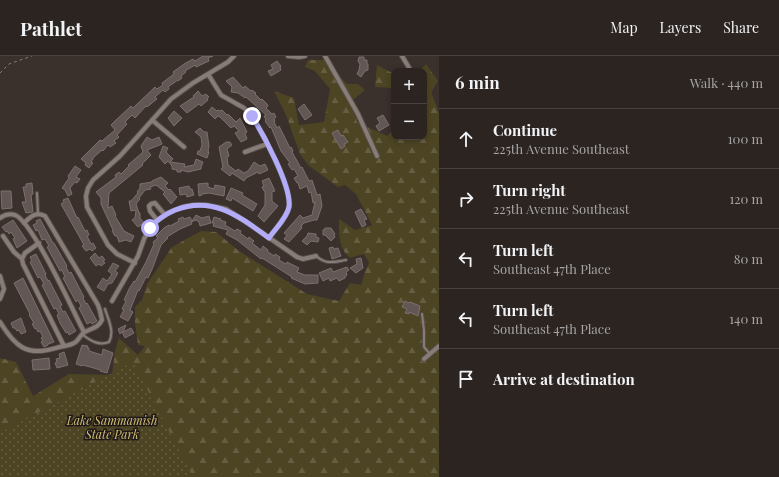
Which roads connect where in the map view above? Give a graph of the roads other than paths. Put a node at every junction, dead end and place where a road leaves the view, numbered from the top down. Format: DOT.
graph roads {
  1 [pos="234,56"];
  2 [pos="288,56"];
  3 [pos="305,56"];
  4 [pos="325,56"];
  5 [pos="402,56"];
  6 [pos="409,68"];
  7 [pos="208,74"];
  8 [pos="152,120"];
  9 [pos="267,144"];
  10 [pos="184,148"];
  11 [pos="244,152"];
  12 [pos="377,156"];
  13 [pos="37,193"];
  14 [pos="38,214"];
  15 [pos="165,215"];
  16 [pos="0,218"];
  17 [pos="157,220"];
  18 [pos="24,223"];
  19 [pos="3,236"];
  20 [pos="269,238"];
  21 [pos="38,243"];
  22 [pos="316,256"];
  23 [pos="22,259"];
  24 [pos="346,260"];
  25 [pos="135,263"];
  26 [pos="0,276"];
  27 [pos="0,299"];
  28 [pos="112,301"];
  29 [pos="105,309"];
  30 [pos="422,314"];
  31 [pos="0,322"];
  32 [pos="83,333"];
  33 [pos="64,346"];
  34 [pos="439,346"];
  35 [pos="430,354"];
  36 [pos="424,359"];
  1 -- 7 [label="street"];
  2 -- 3 [label="street"];
  4 -- 12 [label="street"];
  5 -- 6 [label="street"];
  7 -- 8 [label="street"];
  7 -- 9 [label="street"];
  8 -- 10 [label="street"];
  8 -- 25 [label="street"];
  9 -- 11 [label="street"];
  9 -- 20 [label="street"];
  13 -- 14 [label="lane"];
  14 -- 18 [label="street"];
  14 -- 32 [label="street"];
  15 -- 17 [label="street"];
  15 -- 17 [label="street"];
  15 -- 20 [label="street"];
  16 -- 18 [label="street"];
  17 -- 25 [label="street"];
  18 -- 21 [label="street"];
  19 -- 23 [label="street"];
  20 -- 22 [label="street"];
  21 -- 23 [label="street"];
  21 -- 32 [label="street"];
  22 -- 24 [label="lane"];
  23 -- 33 [label="street"];
  25 -- 28 [label="street"];
  26 -- 27 [label="street"];
  29 -- 32 [label="lane"];
  30 -- 35 [label="lane"];
  31 -- 33 [label="street"];
  32 -- 33 [label="street"];
  34 -- 35 [label="street"];
  35 -- 36 [label="street"];
}
